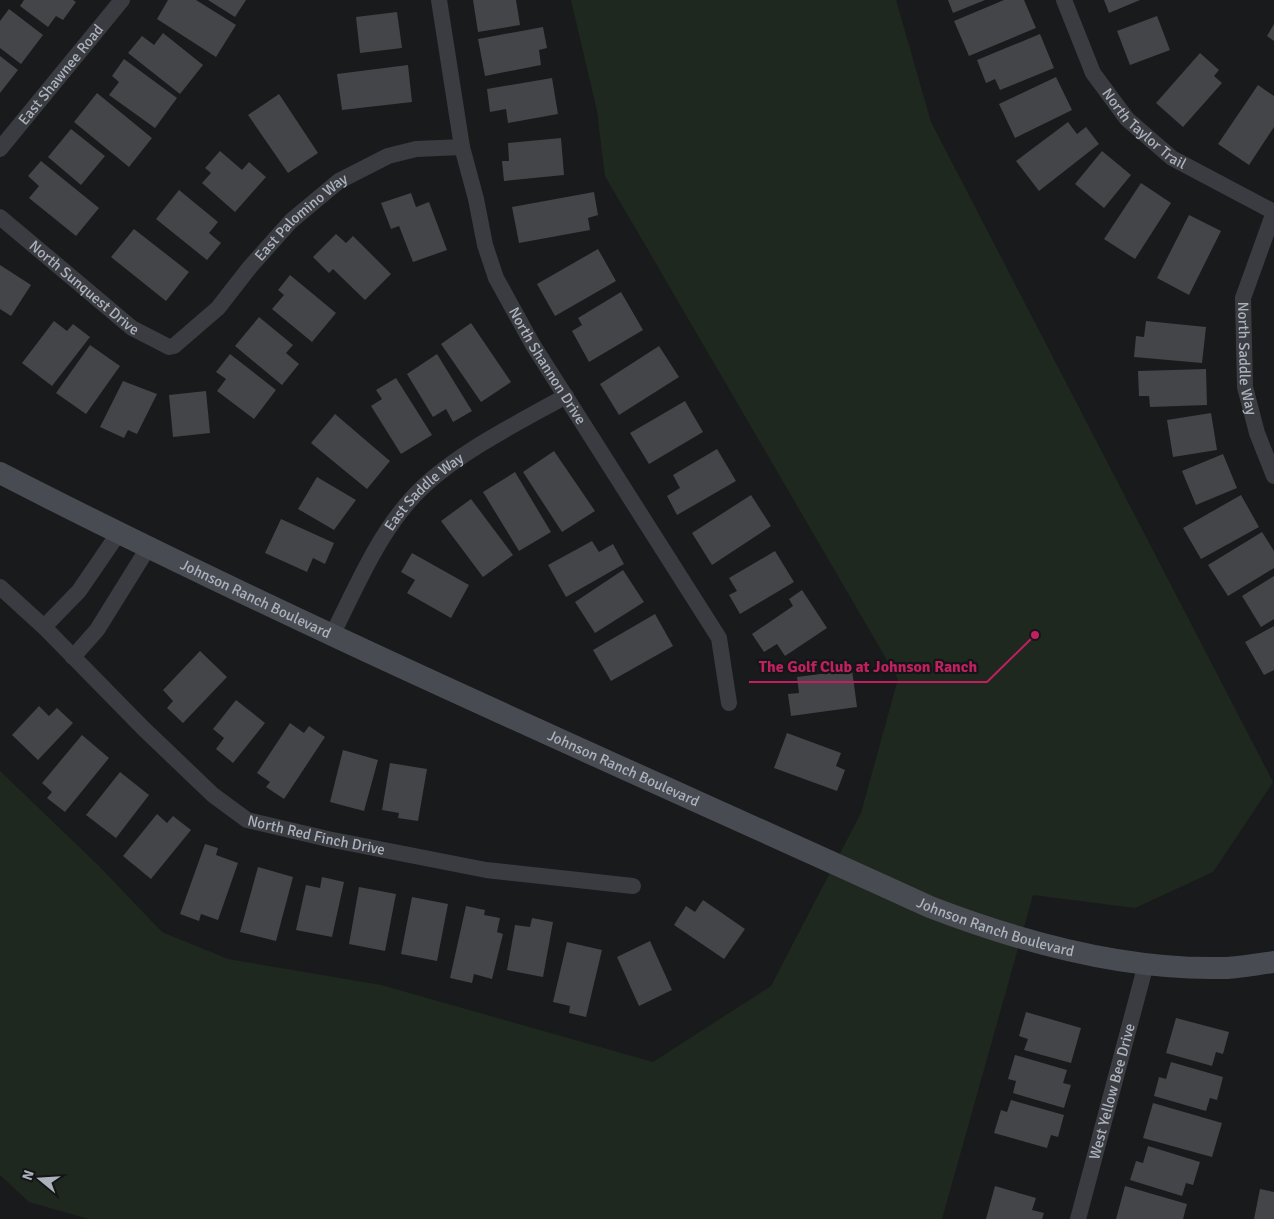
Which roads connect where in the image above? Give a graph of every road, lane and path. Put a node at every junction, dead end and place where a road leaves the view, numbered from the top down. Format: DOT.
graph roads {
  1 [pos="122,0"];
  2 [pos="439,0"];
  3 [pos="1064,0"];
  4 [pos="462,147"];
  5 [pos="0,149"];
  6 [pos="1274,212"];
  7 [pos="0,217"];
  8 [pos="174,346"];
  9 [pos="566,396"];
  10 [pos="0,473"];
  11 [pos="1274,476"];
  12 [pos="118,534"];
  13 [pos="148,548"];
  14 [pos="0,586"];
  15 [pos="44,627"];
  16 [pos="332,635"];
  17 [pos="73,657"];
  18 [pos="729,703"];
  19 [pos="633,886"];
  20 [pos="1274,962"];
  21 [pos="1146,964"];
  22 [pos="1078,1219"];
  1 -- 5 [label="street, East Shawnee Road"];
  2 -- 4 [label="street, North Shannon Drive"];
  3 -- 6 [label="street, North Taylor Trail"];
  4 -- 8 [label="street, East Palomino Way"];
  4 -- 9 [label="street, North Shannon Drive"];
  6 -- 11 [label="street, North Saddle Way"];
  7 -- 8 [label="street, North Sunquest Drive"];
  9 -- 16 [label="street, East Saddle Way"];
  9 -- 18 [label="street, North Shannon Drive"];
  10 -- 12 [label="street, Johnson Ranch Boulevard"];
  12 -- 13 [label="street, Johnson Ranch Boulevard"];
  12 -- 15 [label="street"];
  13 -- 16 [label="street, Johnson Ranch Boulevard"];
  13 -- 17 [label="street"];
  14 -- 15 [label="street, North Red Finch Drive"];
  15 -- 17 [label="street, North Red Finch Drive"];
  16 -- 21 [label="street, Johnson Ranch Boulevard"];
  17 -- 19 [label="street, North Red Finch Drive"];
  20 -- 21 [label="street, Johnson Ranch Boulevard"];
  21 -- 22 [label="street, West Yellow Bee Drive"];
}
